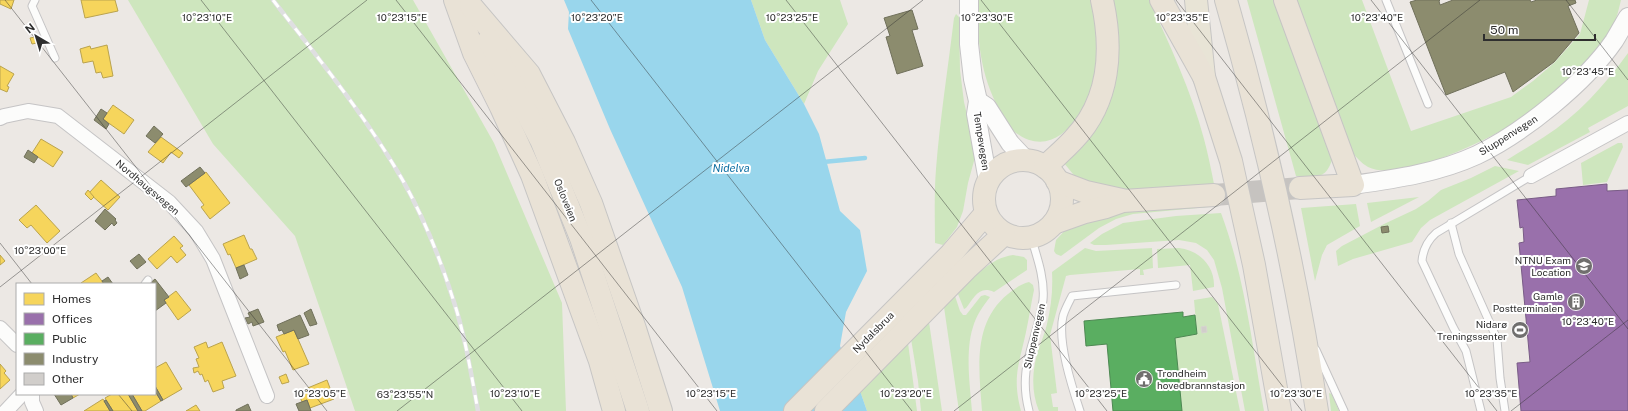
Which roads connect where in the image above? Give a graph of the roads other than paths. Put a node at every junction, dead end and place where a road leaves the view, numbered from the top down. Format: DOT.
graph roads {
  1 [pos="35,0"];
  2 [pos="970,0"];
  3 [pos="1102,0"];
  4 [pos="1161,0"];
  5 [pos="1196,0"];
  6 [pos="1226,0"];
  7 [pos="1285,0"];
  8 [pos="1386,0"];
  9 [pos="464,2"];
  10 [pos="1628,17"];
  11 [pos="55,58"];
  12 [pos="1204,77"];
  13 [pos="978,101"];
  14 [pos="1428,104"];
  15 [pos="0,118"];
  16 [pos="1628,123"];
  17 [pos="1042,169"];
  18 [pos="1531,176"];
  19 [pos="988,181"];
  20 [pos="1353,185"];
  21 [pos="1300,188"];
  22 [pos="1214,195"];
  23 [pos="1123,201"];
  24 [pos="986,213"];
  25 [pos="1054,223"];
  26 [pos="1451,223"];
  27 [pos="1004,234"];
  28 [pos="1031,237"];
  29 [pos="1176,285"];
  30 [pos="1302,320"];
  31 [pos="0,328"];
  32 [pos="16,344"];
  33 [pos="21,395"];
  34 [pos="32,395"];
  35 [pos="267,396"];
  36 [pos="6,411"];
  37 [pos="36,411"];
  38 [pos="614,411"];
  39 [pos="638,411"];
  40 [pos="661,411"];
  41 [pos="795,411"];
  42 [pos="826,411"];
  43 [pos="1029,411"];
  44 [pos="1080,411"];
  45 [pos="1280,411"];
  46 [pos="1317,411"];
  47 [pos="1344,411"];
  48 [pos="1481,411"];
  49 [pos="1505,411"];
  1 -- 11 [label="lane"];
  2 -- 13 [label="street, Tempevegen"];
  3 -- 17 [label="highway"];
  4 -- 12 [label="highway"];
  5 -- 12 [label="main road"];
  6 -- 30 [label="highway"];
  7 -- 20 [label="highway"];
  8 -- 14 [label="lane"];
  9 -- 38 [label="highway"];
  9 -- 39 [label="highway, Osloveien"];
  9 -- 40 [label="highway"];
  10 -- 20 [label="street, Sluppenvegen"];
  12 -- 45 [label="highway"];
  13 -- 17 [label="street, Tempevegen"];
  13 -- 19 [label="street, Tempevegen"];
  15 -- 35 [label="street, Nordhaugsvegen"];
  16 -- 18 [label="street"];
  17 -- 19 [label="highway"];
  17 -- 23 [label="highway"];
  17 -- 25 [label="highway"];
  18 -- 26 [label="lane"];
  19 -- 24 [label="highway"];
  20 -- 21 [label="highway, Sluppenvegen"];
  22 -- 23 [label="highway"];
  23 -- 25 [label="highway"];
  24 -- 27 [label="highway"];
  24 -- 41 [label="highway, Nydalsbrua"];
  25 -- 28 [label="highway"];
  26 -- 48 [label="lane"];
  26 -- 49 [label="lane"];
  27 -- 28 [label="highway"];
  27 -- 42 [label="highway"];
  28 -- 43 [label="lane, Sluppenvegen"];
  29 -- 44 [label="lane"];
  30 -- 46 [label="highway"];
  30 -- 47 [label="lane"];
  31 -- 32 [label="street"];
  33 -- 36 [label="street"];
  34 -- 37 [label="street"];
}
